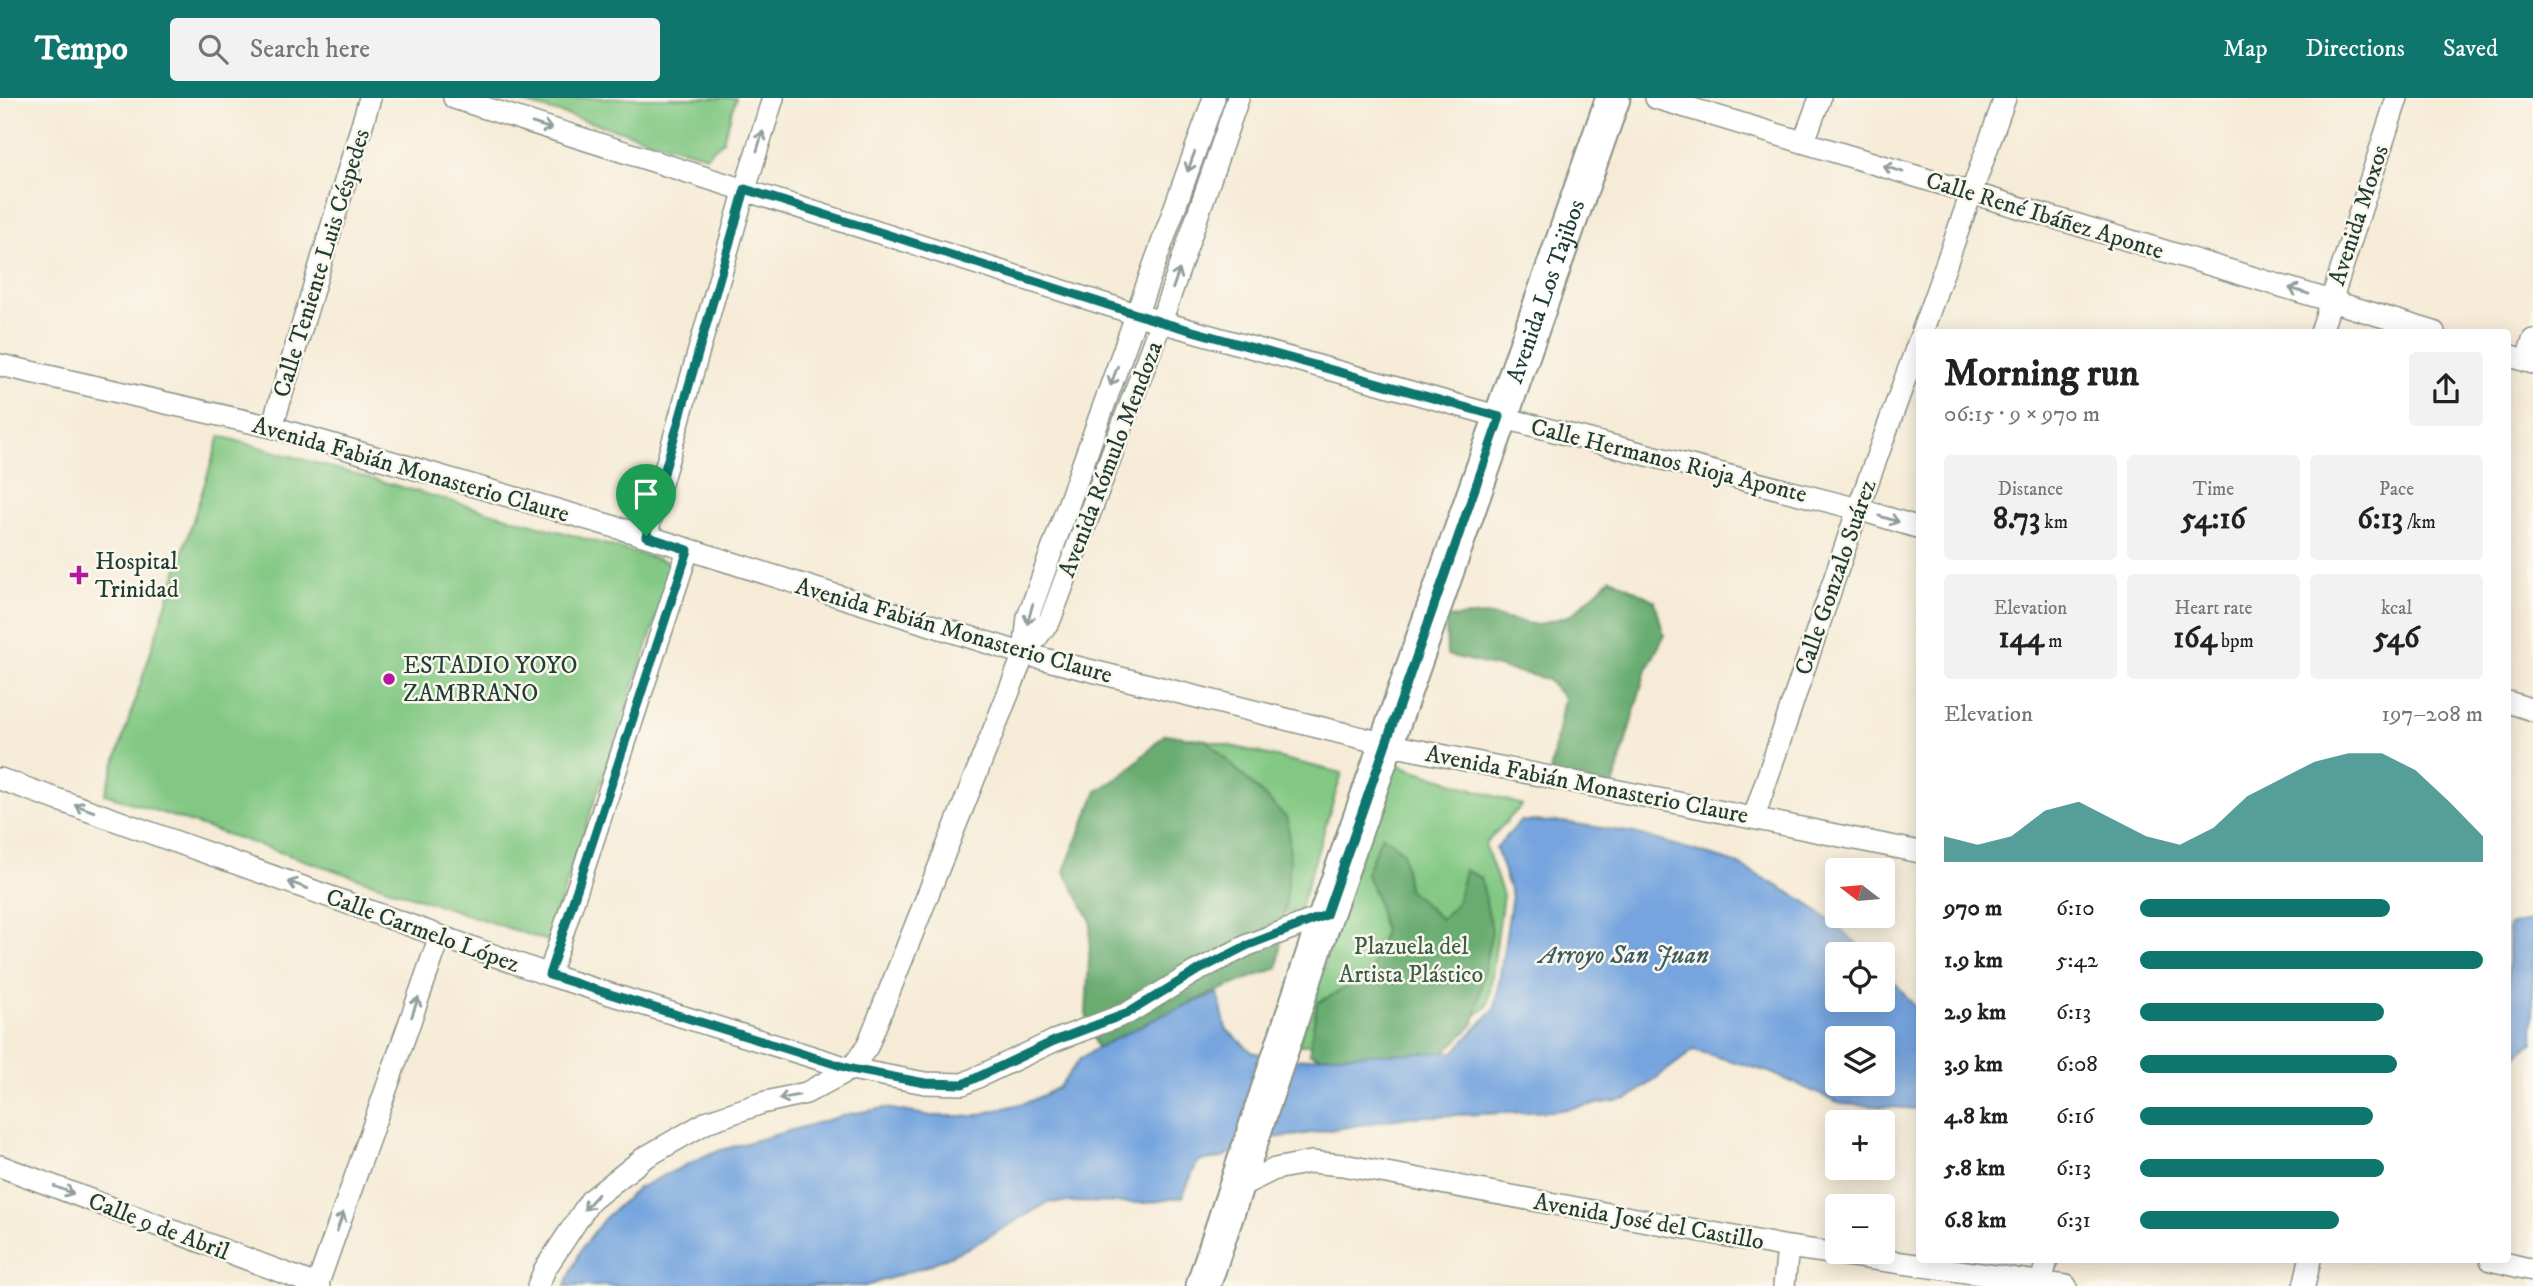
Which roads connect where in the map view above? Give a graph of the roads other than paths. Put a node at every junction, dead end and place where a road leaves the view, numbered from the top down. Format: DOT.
graph roads {
  1 [pos="370,98"];
  2 [pos="454,98"];
  3 [pos="773,98"];
  4 [pos="1214,98"];
  5 [pos="1238,98"];
  6 [pos="1613,98"];
  7 [pos="1656,98"];
  8 [pos="1820,98"];
  9 [pos="2005,98"];
  10 [pos="2397,98"];
  11 [pos="1804,141"];
  12 [pos="745,189"];
  13 [pos="1972,193"];
  14 [pos="2330,300"];
  15 [pos="1137,314"];
  16 [pos="1161,322"];
  17 [pos="1923,329"];
  18 [pos="2322,329"];
  19 [pos="2424,329"];
  20 [pos="2533,340"];
  21 [pos="1916,349"];
  22 [pos="2522,360"];
  23 [pos="0,365"];
  24 [pos="1500,417"];
  25 [pos="272,427"];
  26 [pos="1858,509"];
  27 [pos="1916,527"];
  28 [pos="646,536"];
  29 [pos="688,550"];
  30 [pos="1024,654"];
  31 [pos="2511,703"];
  32 [pos="2533,710"];
  33 [pos="1386,744"];
  34 [pos="0,779"];
  35 [pos="1754,817"];
  36 [pos="1916,851"];
  37 [pos="1326,915"];
  38 [pos="440,936"];
  39 [pos="549,975"];
  40 [pos="851,1069"];
  41 [pos="0,1166"];
  42 [pos="1239,1183"];
  43 [pos="1788,1247"];
  44 [pos="2046,1263"];
  45 [pos="2309,1263"];
  46 [pos="2504,1263"];
  47 [pos="2533,1270"];
  48 [pos="2040,1284"];
  49 [pos="318,1286"];
  50 [pos="538,1286"];
  51 [pos="1203,1286"];
  52 [pos="1784,1286"];
  53 [pos="2066,1286"];
  54 [pos="2304,1286"];
  1 -- 25 [label="street, Calle Teniente Luis Céspedes"];
  2 -- 12 [label="street, Calle Hermanos Rioja Aponte, one-way"];
  12 -- 3 [label="street, one-way"];
  4 -- 15 [label="street, Avenida Rómulo Mendoza, one-way"];
  16 -- 5 [label="street, Avenida Rómulo Mendoza, one-way"];
  6 -- 24 [label="main road, Avenida Los Tajibos"];
  7 -- 11 [label="street, Calle René Ibáñez Aponte"];
  8 -- 11 [label="street"];
  9 -- 13 [label="street"];
  10 -- 14 [label="street, Avenida Moxos"];
  13 -- 11 [label="street, Calle René Ibáñez Aponte, one-way"];
  12 -- 15 [label="street, Calle Hermanos Rioja Aponte"];
  12 -- 28 [label="street"];
  14 -- 13 [label="street, Calle René Ibáñez Aponte, one-way"];
  13 -- 17 [label="street"];
  14 -- 18 [label="street, Avenida Moxos"];
  14 -- 19 [label="street, Calle René Ibáñez Aponte"];
  15 -- 16 [label="street, Calle Hermanos Rioja Aponte"];
  15 -- 30 [label="street, Avenida Rómulo Mendoza, one-way"];
  16 -- 24 [label="street, Calle Hermanos Rioja Aponte"];
  16 -- 30 [label="street, Avenida Rómulo Mendoza"];
  20 -- 22 [label="street"];
  21 -- 26 [label="street, Calle Gonzalo Suárez"];
  23 -- 25 [label="street, Avenida Fabián Monasterio Claure"];
  24 -- 26 [label="street, Calle Hermanos Rioja Aponte"];
  24 -- 33 [label="main road, Avenida Los Tajibos"];
  25 -- 28 [label="street, Avenida Fabián Monasterio Claure"];
  26 -- 27 [label="street, Calle Hermanos Rioja Aponte, one-way"];
  26 -- 35 [label="street, Calle Gonzalo Suárez"];
  28 -- 29 [label="street, Avenida Fabián Monasterio Claure"];
  29 -- 30 [label="street, Avenida Fabián Monasterio Claure"];
  29 -- 39 [label="street"];
  30 -- 33 [label="street, Avenida Fabián Monasterio Claure"];
  30 -- 40 [label="street, Avenida Rómulo Mendoza"];
  31 -- 32 [label="street"];
  33 -- 35 [label="street, Avenida Fabián Monasterio Claure"];
  33 -- 37 [label="main road, Avenida Los Tajibos"];
  38 -- 34 [label="street, Calle Carmelo López, one-way"];
  35 -- 36 [label="street, Avenida Fabián Monasterio Claure"];
  37 -- 40 [label="street, Calle Carmelo López"];
  37 -- 42 [label="main road, Avenida Los Tajibos"];
  38 -- 39 [label="street, Calle Carmelo López"];
  49 -- 38 [label="street, one-way"];
  39 -- 40 [label="street, Calle Carmelo López"];
  40 -- 50 [label="street, one-way"];
  41 -- 49 [label="street, Calle 9 de Abril, one-way"];
  42 -- 43 [label="street, Avenida José del Castillo"];
  42 -- 51 [label="main road, Avenida Los Tajibos"];
  43 -- 48 [label="street, Avenida José del Castillo"];
  43 -- 52 [label="street"];
  44 -- 48 [label="street"];
  45 -- 54 [label="street"];
  46 -- 47 [label="street"];
  48 -- 53 [label="street, Avenida José del Castillo"];
}
